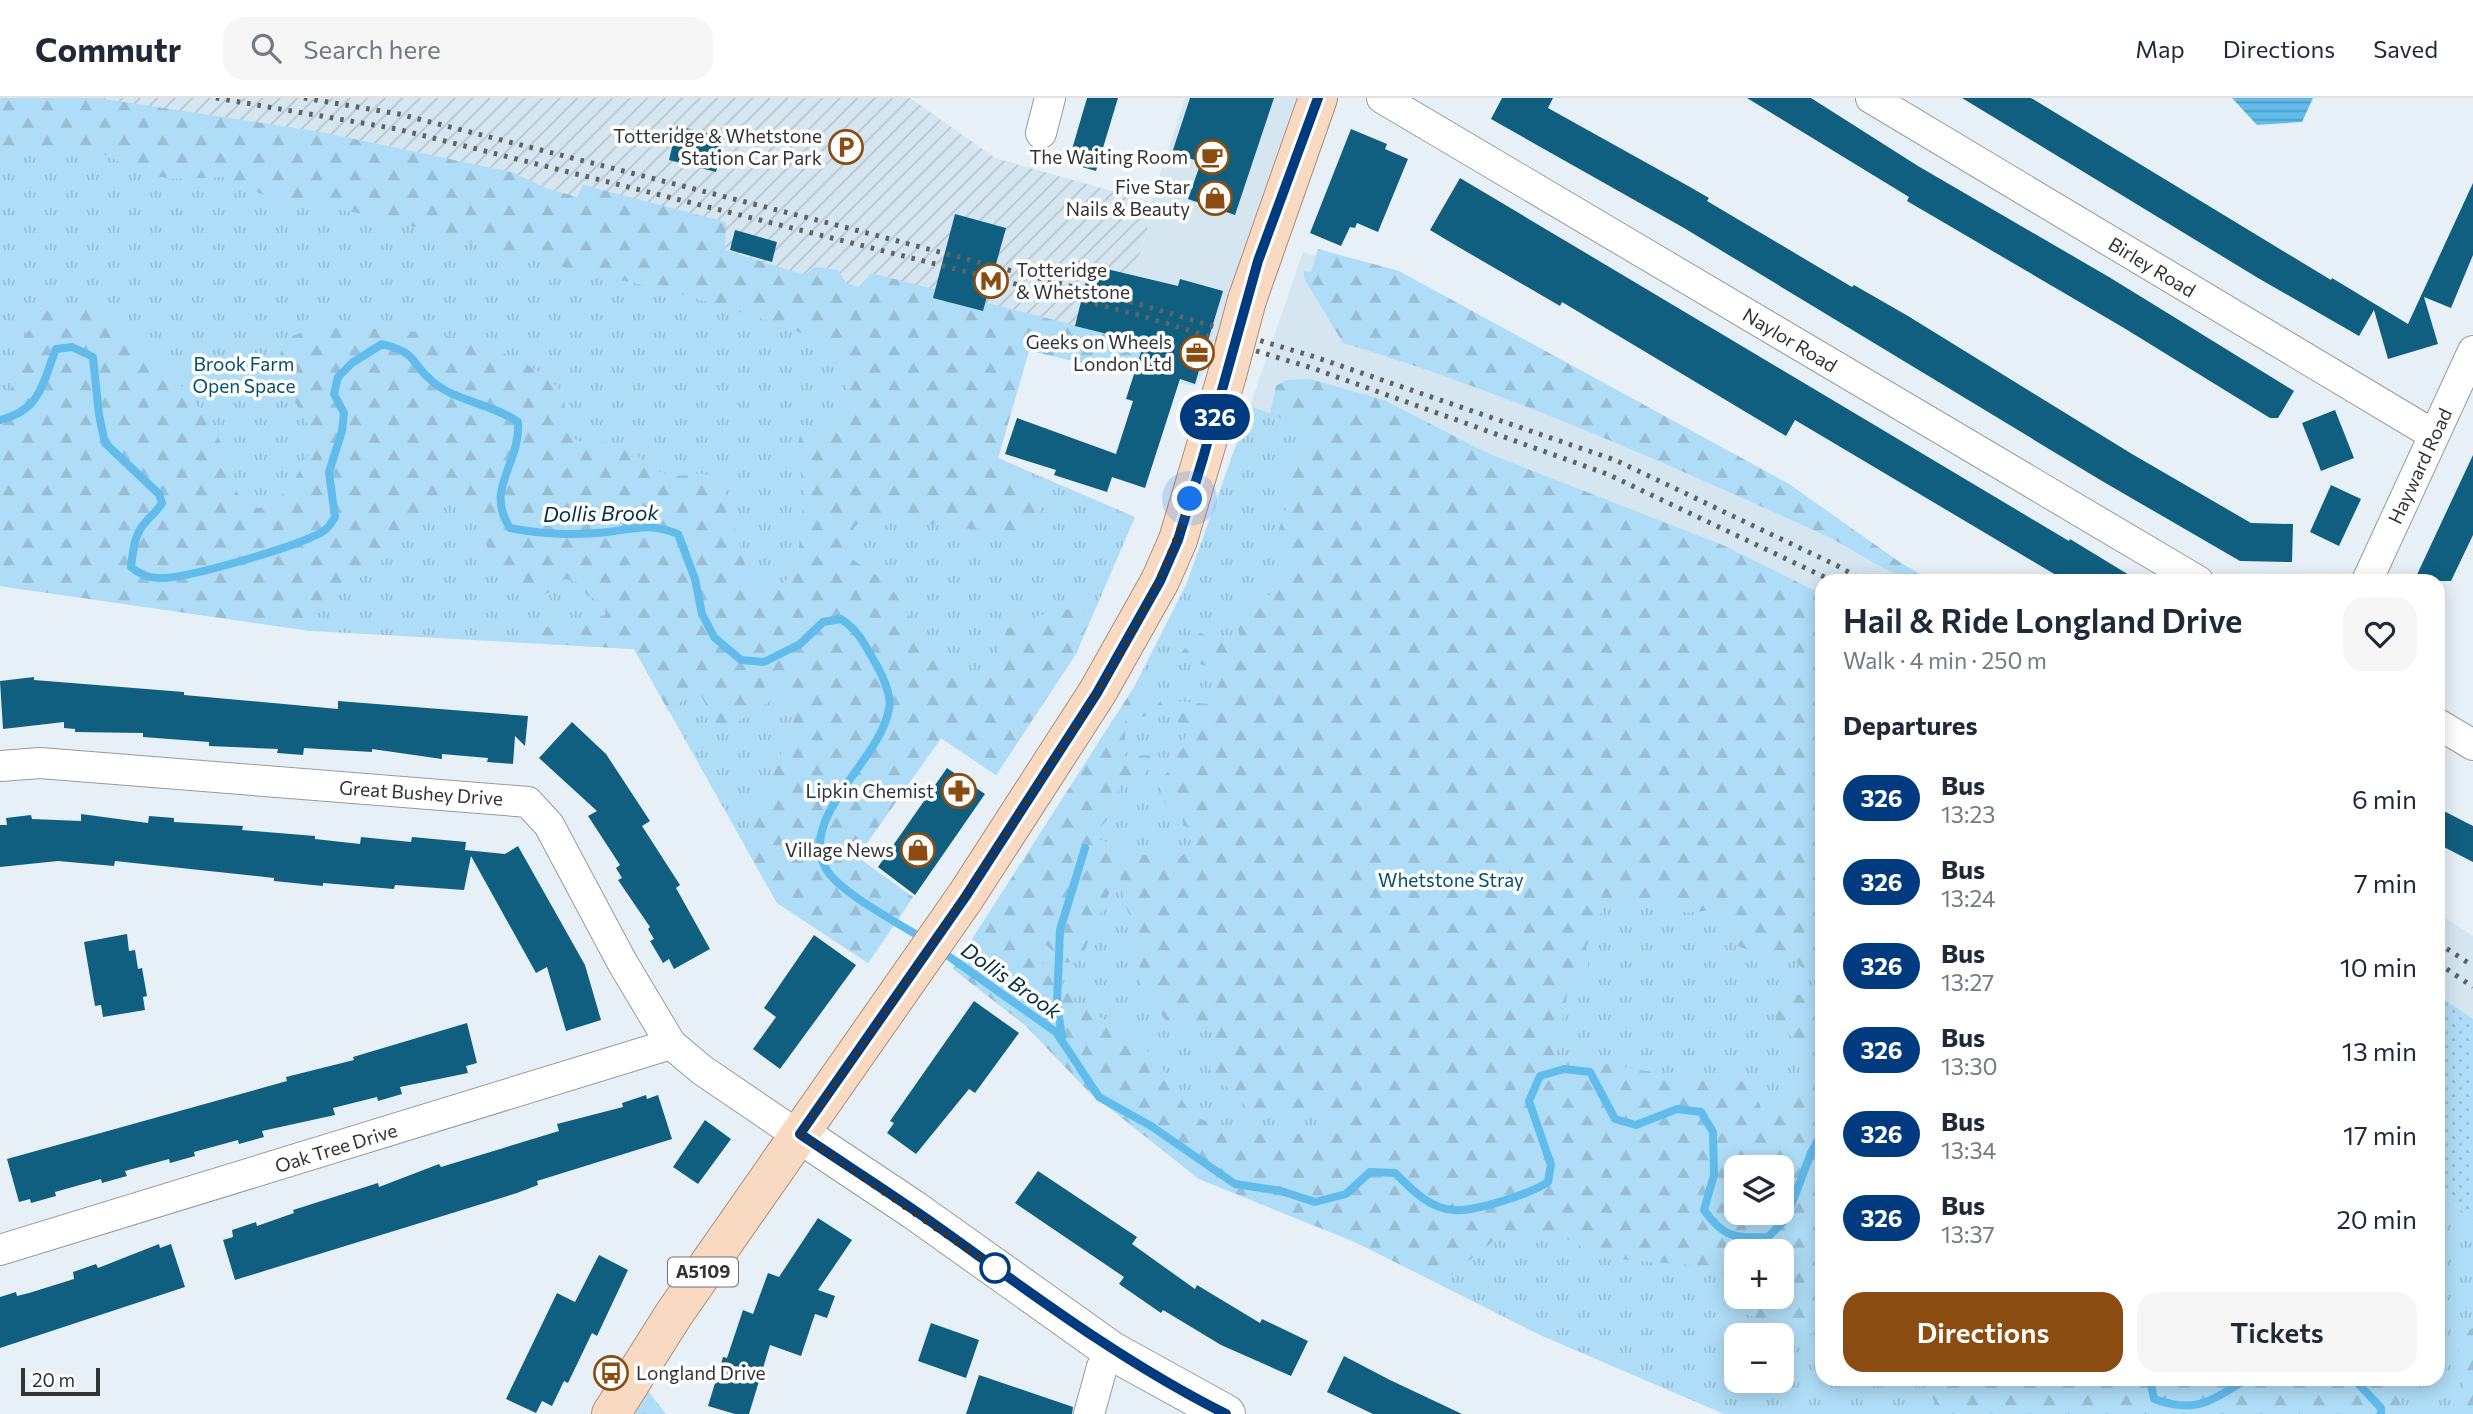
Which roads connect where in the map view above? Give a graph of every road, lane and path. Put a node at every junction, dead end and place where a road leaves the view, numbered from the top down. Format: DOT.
graph roads {
  1 [pos="1050,98"];
  2 [pos="1318,98"];
  3 [pos="1382,98"];
  4 [pos="1871,98"];
  5 [pos="1041,132"];
  6 [pos="2473,351"];
  7 [pos="2434,435"];
  8 [pos="2186,574"];
  9 [pos="2370,574"];
  10 [pos="2445,728"];
  11 [pos="2473,745"];
  12 [pos="0,766"];
  13 [pos="671,1044"];
  14 [pos="800,1135"];
  15 [pos="0,1250"];
  16 [pos="1112,1351"];
  17 [pos="611,1414"];
  18 [pos="1090,1414"];
  19 [pos="1226,1414"];
  1 -- 5 [label="street"];
  2 -- 14 [label="main road, A5109, bridge"];
  3 -- 8 [label="street, Naylor Road"];
  4 -- 7 [label="street, Birley Road"];
  6 -- 7 [label="street, Hayward Road"];
  7 -- 9 [label="street, Hayward Road"];
  10 -- 11 [label="street"];
  12 -- 13 [label="street, Great Bushey Drive"];
  13 -- 14 [label="street, Great Bushey Drive"];
  13 -- 15 [label="street, Oak Tree Drive"];
  14 -- 16 [label="street"];
  14 -- 17 [label="main road, A5109"];
  16 -- 18 [label="street"];
  16 -- 19 [label="street"];
}
